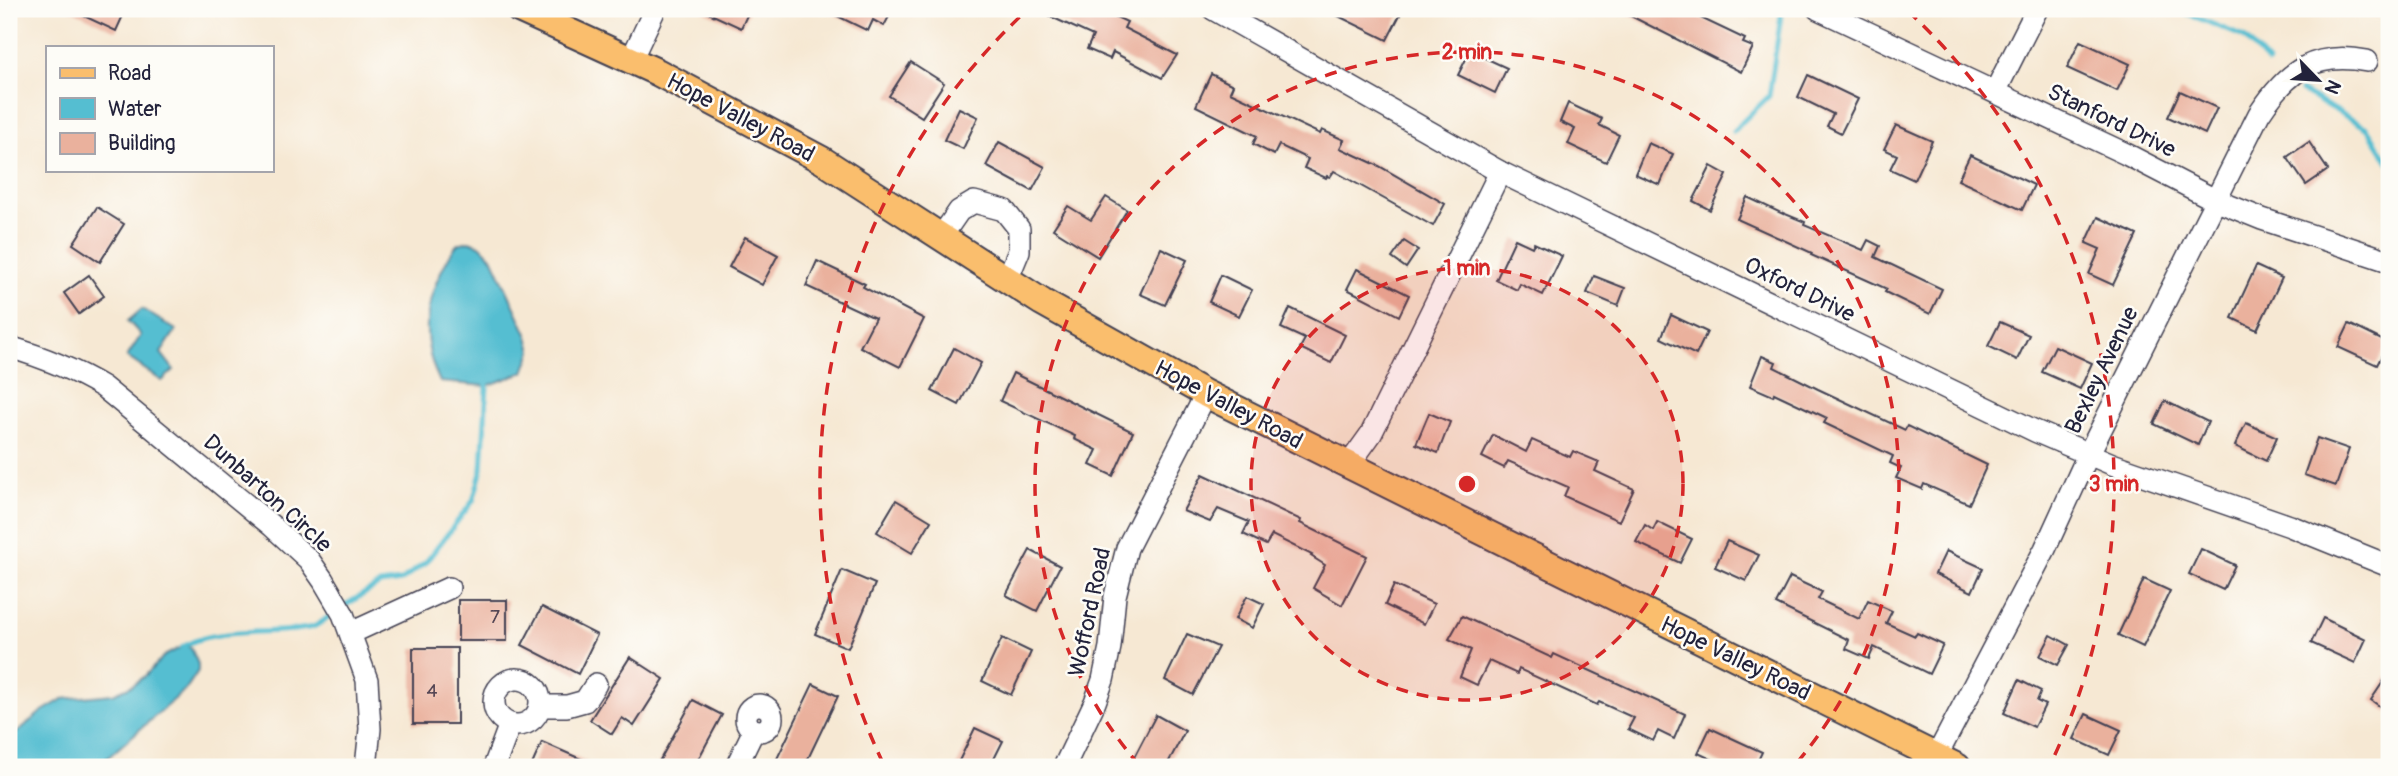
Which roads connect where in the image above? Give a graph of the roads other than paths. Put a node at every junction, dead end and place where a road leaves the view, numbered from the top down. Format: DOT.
graph roads {
  1 [pos="519,9"];
  2 [pos="655,9"];
  3 [pos="1213,9"];
  4 [pos="1818,9"];
  5 [pos="2037,9"];
  6 [pos="631,61"];
  7 [pos="2367,61"];
  8 [pos="1995,92"];
  9 [pos="1500,172"];
  10 [pos="2215,200"];
  11 [pos="940,237"];
  12 [pos="2389,261"];
  13 [pos="1007,280"];
  14 [pos="9,347"];
  15 [pos="1206,394"];
  16 [pos="2088,455"];
  17 [pos="1348,466"];
  18 [pos="2389,566"];
  19 [pos="449,588"];
  20 [pos="351,633"];
  21 [pos="596,684"];
  22 [pos="540,706"];
  23 [pos="510,724"];
  24 [pos="754,730"];
  25 [pos="1942,764"];
  26 [pos="366,767"];
  27 [pos="494,767"];
  28 [pos="736,767"];
  29 [pos="1064,767"];
  1 -- 6 [label="main road, Hope Valley Road"];
  2 -- 6 [label="street"];
  3 -- 9 [label="street, Oxford Drive"];
  4 -- 8 [label="street, Stanford Drive"];
  5 -- 8 [label="street"];
  6 -- 11 [label="main road, Hope Valley Road"];
  7 -- 10 [label="street, Bexley Avenue"];
  8 -- 10 [label="street, Stanford Drive"];
  9 -- 16 [label="street, Oxford Drive"];
  9 -- 17 [label="street"];
  10 -- 12 [label="street, Stanford Drive"];
  10 -- 16 [label="street, Bexley Avenue"];
  11 -- 13 [label="main road, Hope Valley Road"];
  11 -- 13 [label="street"];
  13 -- 15 [label="main road, Hope Valley Road"];
  14 -- 20 [label="street, Dunbarton Circle"];
  15 -- 17 [label="main road, Hope Valley Road"];
  15 -- 29 [label="street, Wofford Road"];
  16 -- 18 [label="street, Oxford Drive"];
  16 -- 25 [label="street, Bexley Avenue"];
  17 -- 25 [label="main road, Hope Valley Road"];
  19 -- 20 [label="street"];
  20 -- 26 [label="street, Dunbarton Circle"];
  21 -- 22 [label="street"];
  22 -- 23 [label="street"];
  22 -- 23 [label="street"];
  23 -- 27 [label="street"];
  24 -- 28 [label="street"];
}
